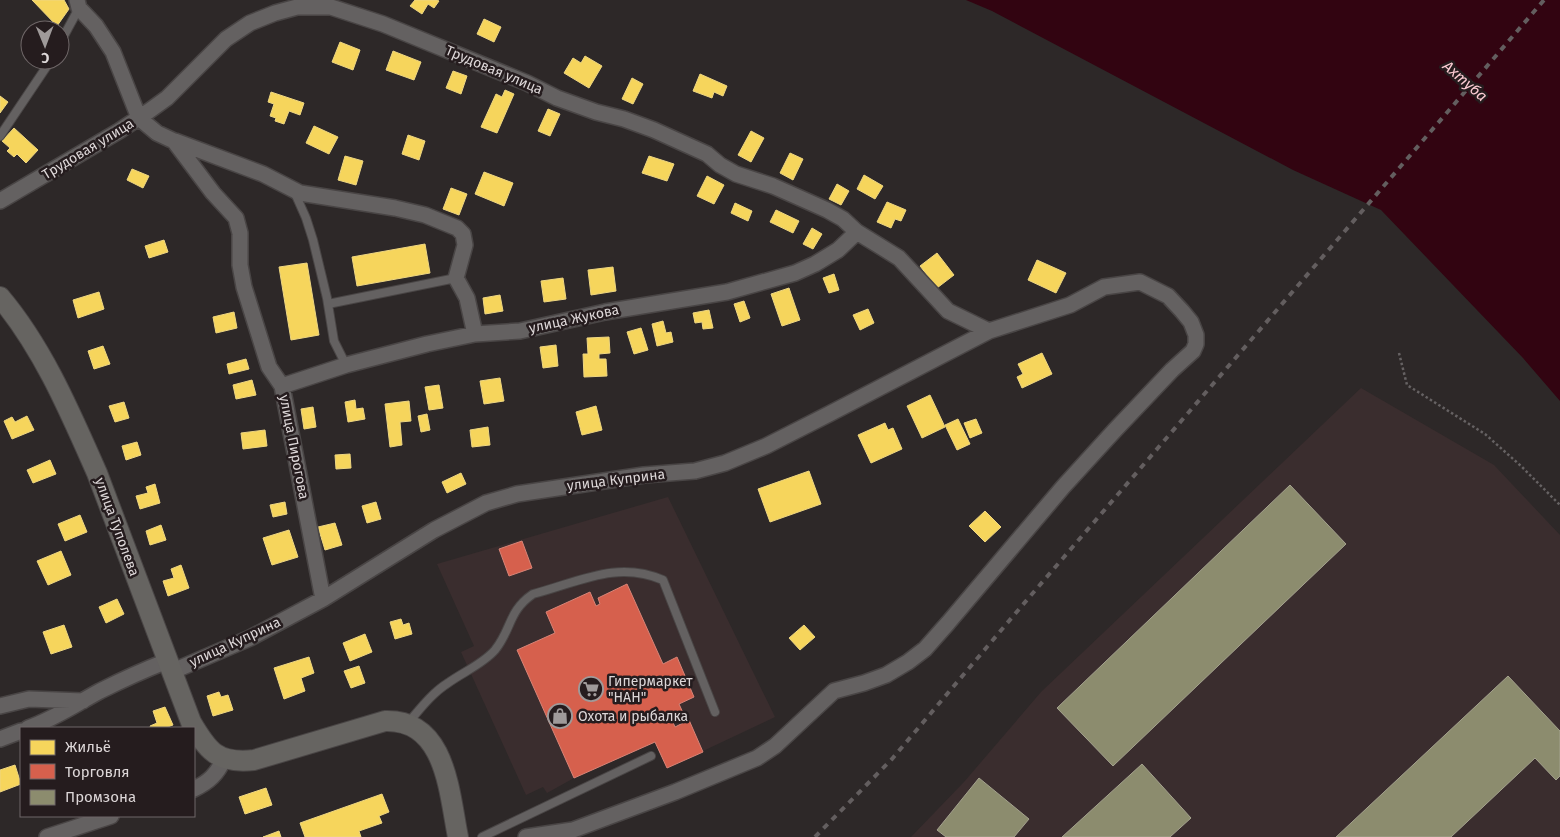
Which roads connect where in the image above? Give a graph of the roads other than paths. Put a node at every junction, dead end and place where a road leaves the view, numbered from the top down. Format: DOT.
graph roads {
  1 [pos="78,4"];
  2 [pos="70,21"];
  3 [pos="44,70"];
  4 [pos="138,118"];
  5 [pos="0,136"];
  6 [pos="174,141"];
  7 [pos="293,189"];
  8 [pos="0,201"];
  9 [pos="857,232"];
  10 [pos="456,278"];
  11 [pos="0,296"];
  12 [pos="328,304"];
  13 [pos="989,331"];
  14 [pos="475,334"];
  15 [pos="346,365"];
  16 [pos="282,386"];
  17 [pos="323,599"];
  18 [pos="169,667"];
  19 [pos="83,701"];
  20 [pos="0,706"];
  21 [pos="715,712"];
  22 [pos="408,723"];
  23 [pos="0,726"];
  24 [pos="31,727"];
  25 [pos="193,727"];
  26 [pos="20,730"];
  27 [pos="20,730"];
  28 [pos="195,730"];
  29 [pos="0,739"];
  30 [pos="652,756"];
  31 [pos="224,759"];
  32 [pos="195,788"];
  33 [pos="108,817"];
  34 [pos="47,837"];
  35 [pos="458,837"];
  36 [pos="482,837"];
  37 [pos="526,837"];
  1 -- 2 [label="lane"];
  1 -- 4 [label="street"];
  3 -- 5 [label="lane"];
  4 -- 6 [label="street, улица Пирогова"];
  4 -- 8 [label="street, Трудовая улица"];
  4 -- 9 [label="street, Трудовая улица"];
  6 -- 7 [label="street"];
  6 -- 16 [label="street, улица Пирогова"];
  7 -- 10 [label="street"];
  7 -- 12 [label="lane"];
  9 -- 13 [label="street, Трудовая улица"];
  9 -- 14 [label="street, улица Жукова"];
  10 -- 12 [label="lane"];
  10 -- 14 [label="street"];
  11 -- 18 [label="main road, улица Туполева"];
  12 -- 15 [label="lane"];
  13 -- 17 [label="street, улица Куприна"];
  13 -- 37 [label="street, улица Куприна"];
  14 -- 15 [label="street, улица Жукова"];
  15 -- 16 [label="street, улица Жукова"];
  16 -- 17 [label="street, улица Пирогова"];
  17 -- 18 [label="street, улица Куприна"];
  18 -- 19 [label="street, улица Куприна"];
  18 -- 25 [label="main road, улица Туполева"];
  19 -- 20 [label="street, улица Куприна"];
  19 -- 24 [label="street, улица Куприна"];
  21 -- 22 [label="lane"];
  22 -- 31 [label="main road"];
  22 -- 35 [label="main road"];
  23 -- 26 [label="street"];
  27 -- 29 [label="street"];
  28 -- 31 [label="main road, улица Туполева"];
  30 -- 36 [label="lane"];
  31 -- 32 [label="street"];
  33 -- 34 [label="street"];
}
